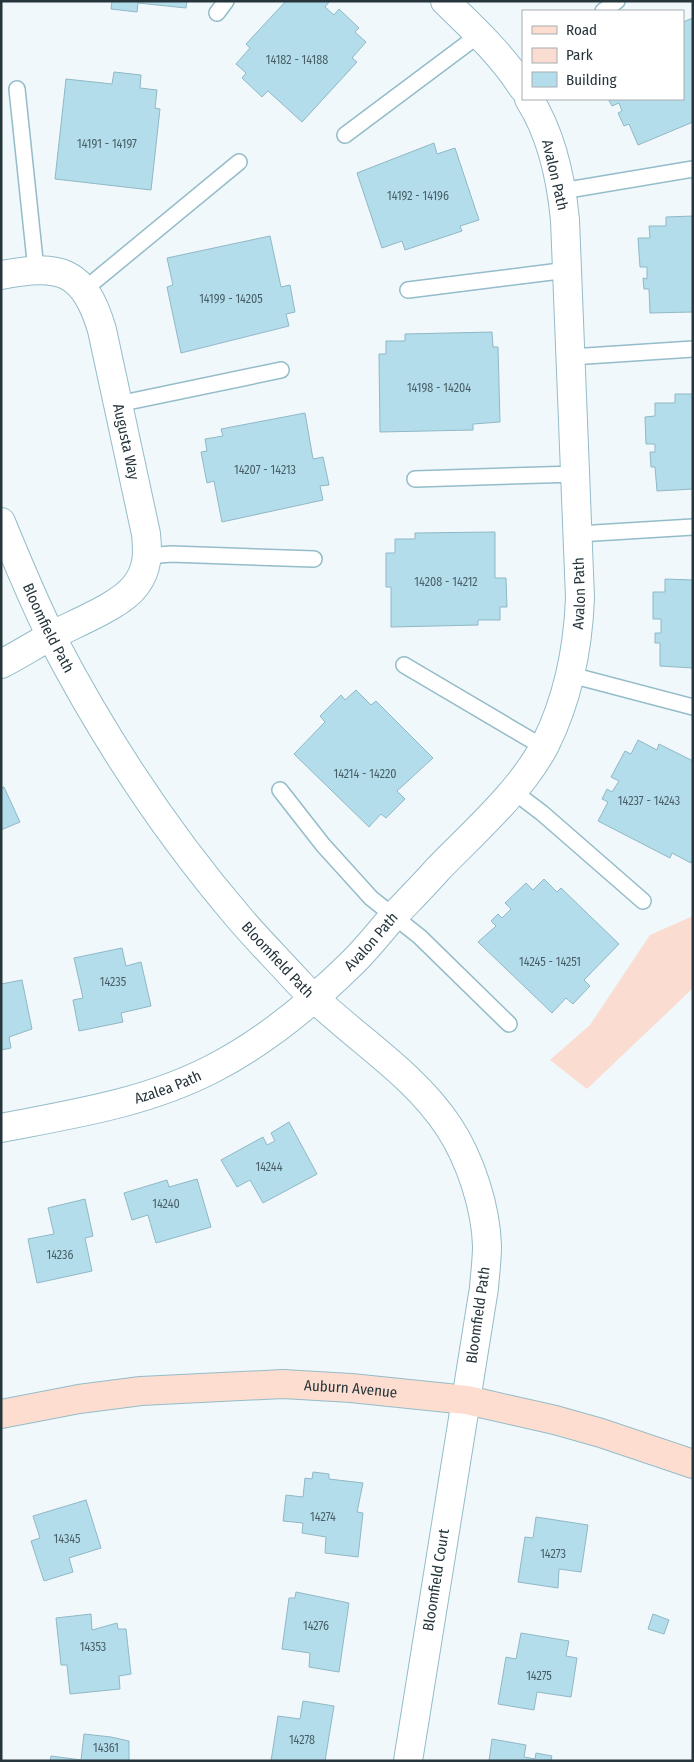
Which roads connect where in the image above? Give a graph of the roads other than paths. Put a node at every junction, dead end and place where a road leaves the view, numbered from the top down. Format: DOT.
graph roads {
  1 [pos="445,1"];
  2 [pos="617,1"];
  3 [pos="604,10"];
  4 [pos="480,34"];
  5 [pos="520,76"];
  6 [pos="17,89"];
  7 [pos="529,100"];
  8 [pos="344,135"];
  9 [pos="239,162"];
  10 [pos="693,169"];
  11 [pos="562,191"];
  12 [pos="36,270"];
  13 [pos="568,270"];
  14 [pos="1,275"];
  15 [pos="85,290"];
  16 [pos="408,290"];
  17 [pos="693,349"];
  18 [pos="571,357"];
  19 [pos="282,370"];
  20 [pos="118,404"];
  21 [pos="576,474"];
  22 [pos="415,479"];
  23 [pos="1,522"];
  24 [pos="693,527"];
  25 [pos="578,534"];
  26 [pos="148,556"];
  27 [pos="314,559"];
  28 [pos="51,636"];
  29 [pos="1,664"];
  30 [pos="404,665"];
  31 [pos="571,675"];
  32 [pos="693,707"];
  33 [pos="543,747"];
  34 [pos="280,790"];
  35 [pos="513,791"];
  36 [pos="643,901"];
  37 [pos="393,916"];
  38 [pos="314,998"];
  39 [pos="509,1024"];
  40 [pos="1,1128"];
  41 [pos="466,1400"];
  42 [pos="1,1414"];
  43 [pos="693,1464"];
  44 [pos="408,1761"];
  1 -- 4 [label="street"];
  2 -- 3 [label="lane"];
  4 -- 5 [label="street"];
  4 -- 8 [label="lane"];
  6 -- 12 [label="lane"];
  7 -- 11 [label="street, Avalon Path"];
  9 -- 15 [label="lane"];
  10 -- 11 [label="lane"];
  11 -- 13 [label="street, Avalon Path"];
  12 -- 14 [label="street, Augusta Way"];
  12 -- 15 [label="street, Augusta Way"];
  13 -- 16 [label="lane"];
  13 -- 18 [label="street, Avalon Path"];
  15 -- 20 [label="street, Augusta Way"];
  17 -- 18 [label="lane"];
  18 -- 21 [label="street, Avalon Path"];
  19 -- 20 [label="lane"];
  20 -- 26 [label="street, Augusta Way"];
  21 -- 22 [label="lane"];
  21 -- 25 [label="street, Avalon Path"];
  23 -- 28 [label="street, Bloomfield Path"];
  24 -- 25 [label="lane"];
  25 -- 31 [label="street, Avalon Path"];
  26 -- 27 [label="lane"];
  26 -- 28 [label="street, Augusta Way"];
  28 -- 29 [label="street, Augusta Way"];
  28 -- 38 [label="street, Bloomfield Path"];
  30 -- 33 [label="lane"];
  31 -- 32 [label="lane"];
  31 -- 33 [label="street, Avalon Path"];
  33 -- 35 [label="street, Avalon Path"];
  34 -- 37 [label="lane"];
  35 -- 36 [label="lane"];
  35 -- 37 [label="street, Avalon Path"];
  37 -- 38 [label="street, Avalon Path"];
  37 -- 39 [label="lane"];
  38 -- 40 [label="street, Azalea Path"];
  38 -- 41 [label="street, Bloomfield Path"];
  41 -- 42 [label="street, Auburn Avenue"];
  41 -- 43 [label="street, Auburn Avenue"];
  41 -- 44 [label="street, Bloomfield Court"];
}
